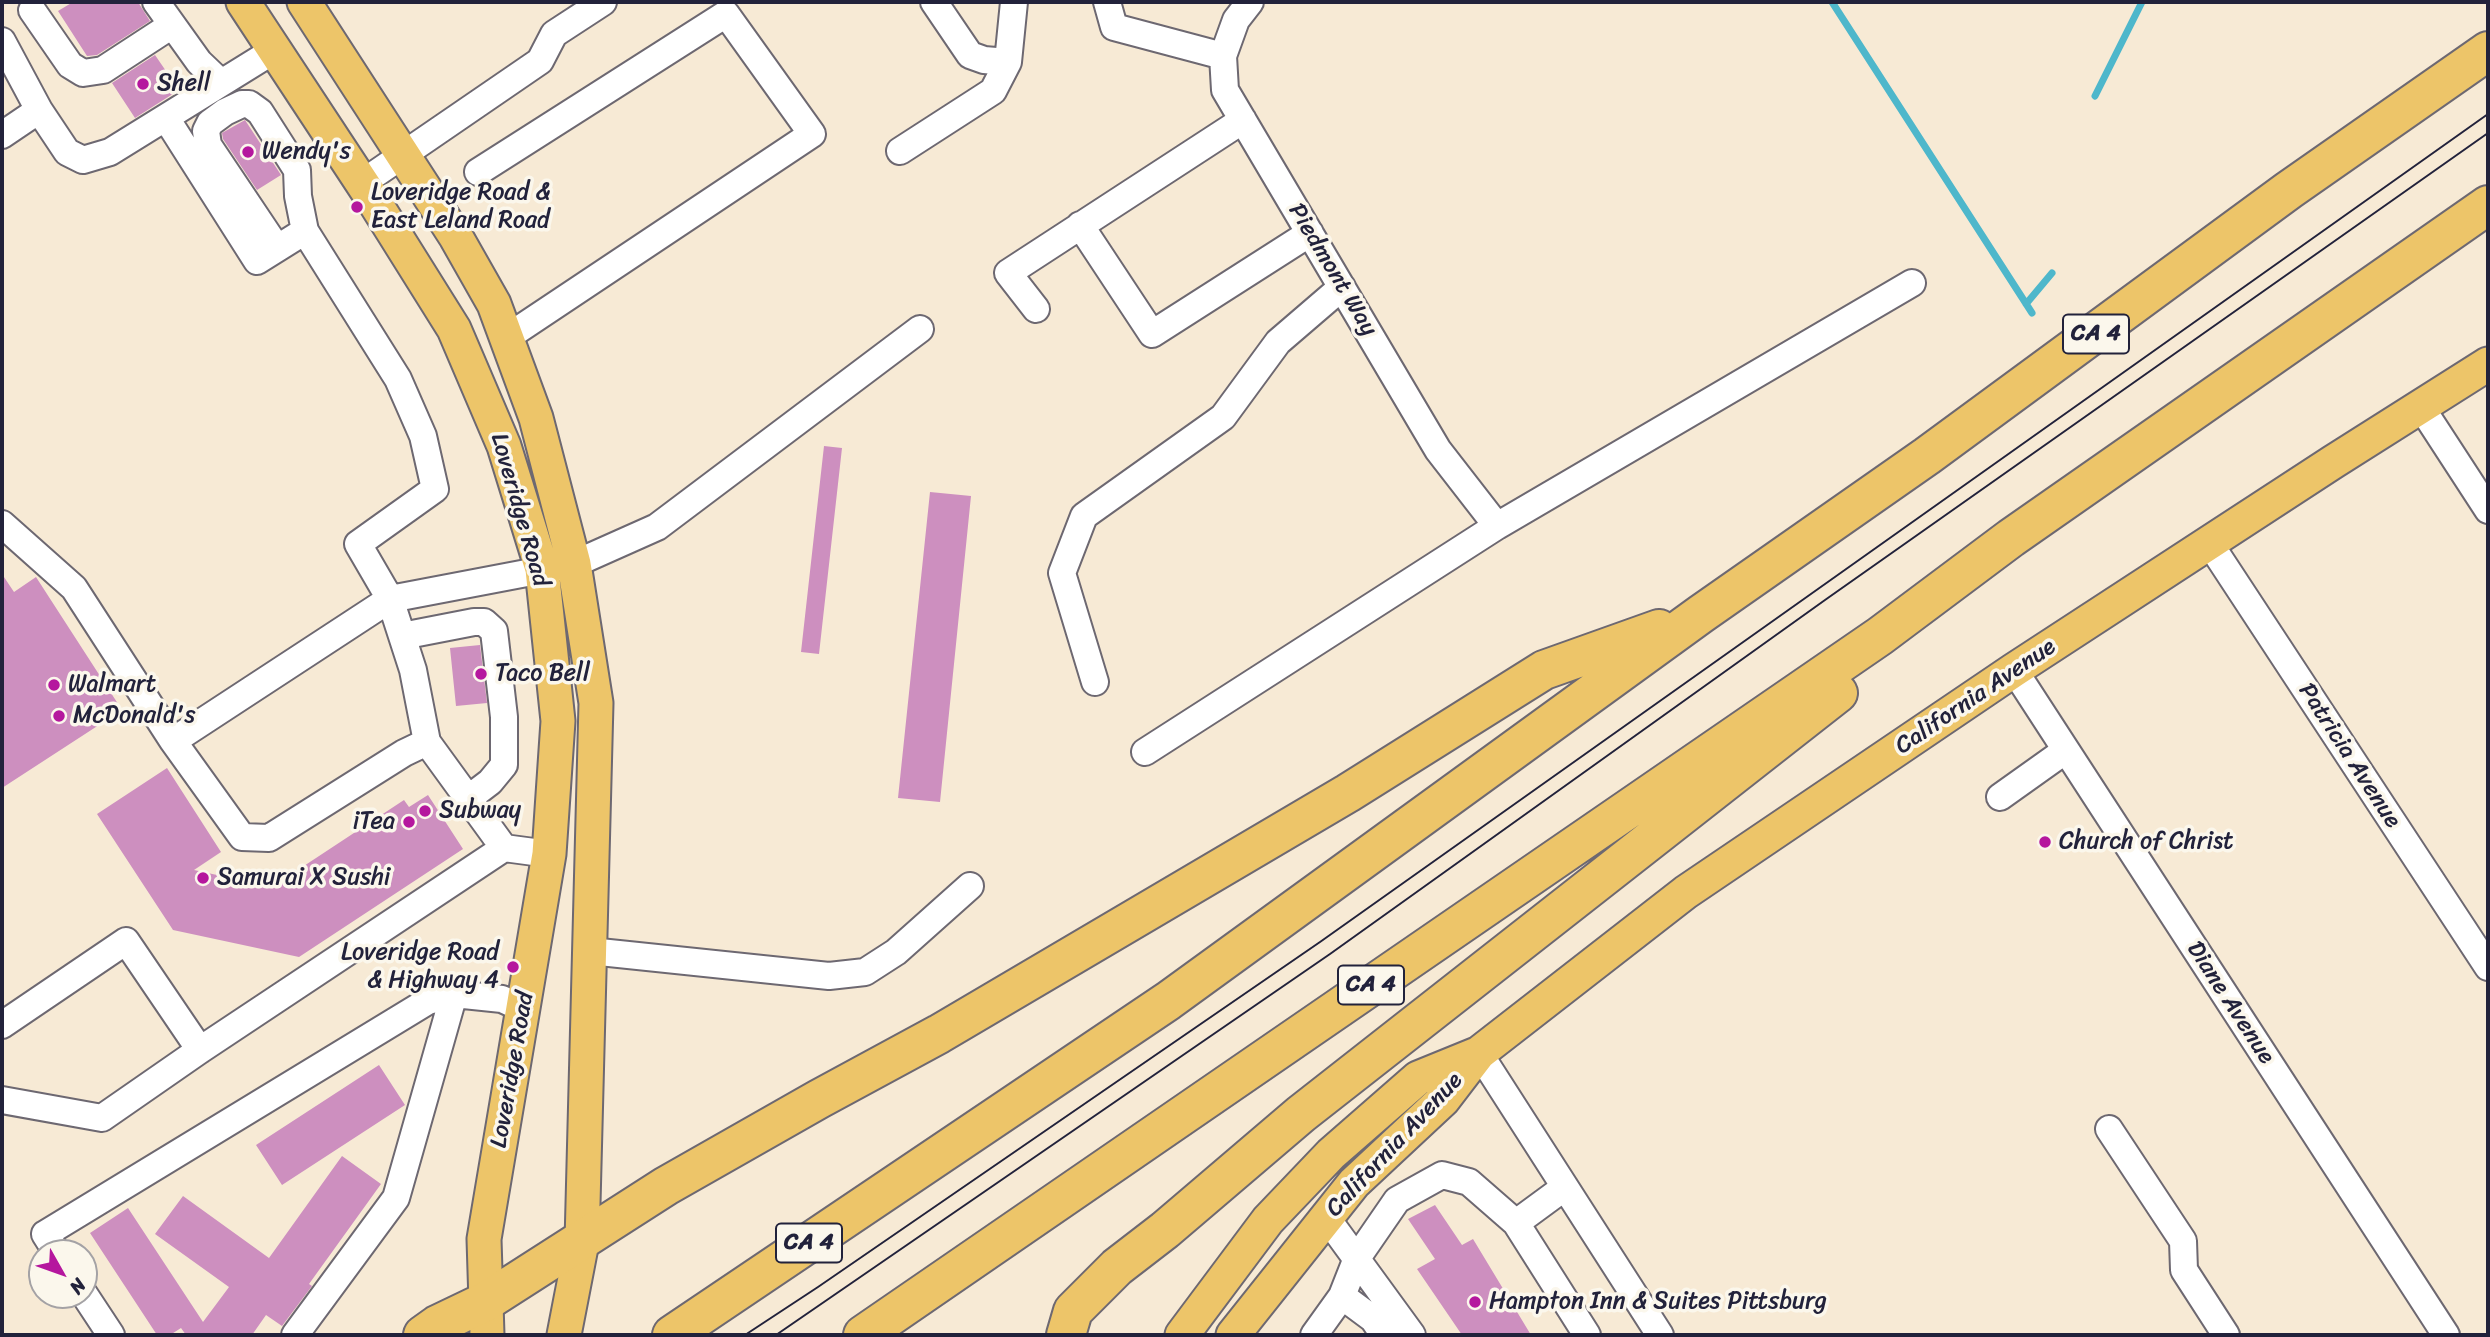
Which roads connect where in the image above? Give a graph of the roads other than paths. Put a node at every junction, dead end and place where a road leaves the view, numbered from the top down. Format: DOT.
graph roads {
  1 [pos="156,2"];
  2 [pos="243,2"];
  3 [pos="304,2"];
  4 [pos="603,2"];
  5 [pos="934,2"];
  6 [pos="1014,2"];
  7 [pos="1107,2"];
  8 [pos="1250,2"];
  9 [pos="38,6"];
  10 [pos="172,24"];
  11 [pos="2,28"];
  12 [pos="2,41"];
  13 [pos="273,51"];
  14 [pos="2488,51"];
  15 [pos="1223,56"];
  16 [pos="1008,62"];
  17 [pos="221,83"];
  18 [pos="39,110"];
  19 [pos="166,118"];
  20 [pos="1243,120"];
  21 [pos="2,135"];
  22 [pos="900,151"];
  23 [pos="404,154"];
  24 [pos="478,172"];
  25 [pos="362,183"];
  26 [pos="2488,205"];
  27 [pos="1080,225"];
  28 [pos="305,230"];
  29 [pos="1310,233"];
  30 [pos="276,248"];
  31 [pos="1912,283"];
  32 [pos="1342,287"];
  33 [pos="1036,309"];
  34 [pos="920,329"];
  35 [pos="506,338"];
  36 [pos="2488,364"];
  37 [pos="2421,407"];
  38 [pos="2488,510"];
  39 [pos="2,524"];
  40 [pos="1497,526"];
  41 [pos="2210,544"];
  42 [pos="574,564"];
  43 [pos="541,569"];
  44 [pos="390,599"];
  45 [pos="1701,614"];
  46 [pos="401,636"];
  47 [pos="1880,636"];
  48 [pos="2014,670"];
  49 [pos="1095,682"];
  50 [pos="173,741"];
  51 [pos="427,742"];
  52 [pos="2066,750"];
  53 [pos="1145,752"];
  54 [pos="2000,797"];
  55 [pos="469,798"];
  56 [pos="504,848"];
  57 [pos="549,854"];
  58 [pos="970,886"];
  59 [pos="590,951"];
  60 [pos="2488,967"];
  61 [pos="454,994"];
  62 [pos="524,1009"];
  63 [pos="2,1025"];
  64 [pos="200,1050"];
  65 [pos="1479,1053"];
  66 [pos="2,1100"];
  67 [pos="2109,1129"];
  68 [pos="1565,1187"];
  69 [pos="1326,1217"];
  70 [pos="1516,1223"];
  71 [pos="48,1239"];
  72 [pos="582,1242"];
  73 [pos="1357,1258"];
  74 [pos="1342,1296"];
  75 [pos="94,1309"];
  76 [pos="486,1318"];
  77 [pos="111,1335"];
  78 [pos="296,1335"];
  79 [pos="423,1335"];
  80 [pos="564,1335"];
  81 [pos="672,1335"];
  82 [pos="863,1335"];
  83 [pos="1066,1335"];
  84 [pos="1182,1335"];
  85 [pos="1233,1335"];
  86 [pos="1314,1335"];
  87 [pos="1384,1335"];
  88 [pos="1412,1335"];
  89 [pos="1587,1335"];
  90 [pos="1660,1335"];
  91 [pos="2226,1335"];
  92 [pos="2446,1335"];
  1 -- 10 [label="street"];
  2 -- 13 [label="main road, Loveridge Road"];
  3 -- 23 [label="main road, Loveridge Road"];
  4 -- 23 [label="street"];
  5 -- 16 [label="street"];
  6 -- 16 [label="street"];
  7 -- 15 [label="street"];
  8 -- 15 [label="street, Piedmont Way"];
  9 -- 10 [label="street"];
  9 -- 11 [label="street"];
  10 -- 17 [label="street"];
  12 -- 18 [label="street"];
  13 -- 17 [label="street"];
  13 -- 25 [label="main road, Loveridge Road"];
  14 -- 45 [label="highway, CA 4"];
  15 -- 20 [label="street, Piedmont Way"];
  16 -- 22 [label="street"];
  17 -- 19 [label="street"];
  18 -- 19 [label="street"];
  18 -- 21 [label="street"];
  19 -- 30 [label="street"];
  20 -- 27 [label="street"];
  20 -- 29 [label="street, Piedmont Way"];
  23 -- 25 [label="street"];
  23 -- 35 [label="main road, Loveridge Road"];
  24 -- 35 [label="street"];
  25 -- 43 [label="main road, Loveridge Road"];
  26 -- 47 [label="highway, CA 4"];
  27 -- 29 [label="street"];
  27 -- 33 [label="street"];
  28 -- 30 [label="street"];
  28 -- 30 [label="street"];
  28 -- 44 [label="street"];
  29 -- 32 [label="street, Piedmont Way"];
  31 -- 40 [label="street"];
  32 -- 40 [label="street, Piedmont Way"];
  32 -- 49 [label="street"];
  34 -- 42 [label="street"];
  35 -- 42 [label="main road, Loveridge Road"];
  36 -- 37 [label="main road, California Avenue"];
  37 -- 38 [label="street"];
  37 -- 41 [label="main road, California Avenue"];
  39 -- 50 [label="street"];
  40 -- 53 [label="street"];
  41 -- 48 [label="main road, California Avenue"];
  41 -- 60 [label="street, Patricia Avenue"];
  42 -- 43 [label="street"];
  42 -- 59 [label="main road, Loveridge Road"];
  43 -- 44 [label="street"];
  43 -- 57 [label="main road, Loveridge Road"];
  44 -- 46 [label="street"];
  44 -- 50 [label="street"];
  45 -- 72 [label="highway"];
  45 -- 81 [label="highway, CA 4"];
  46 -- 51 [label="street"];
  46 -- 55 [label="street"];
  47 -- 82 [label="highway, CA 4"];
  47 -- 83 [label="highway"];
  48 -- 52 [label="street, Diane Avenue"];
  48 -- 65 [label="main road, California Avenue"];
  50 -- 51 [label="street"];
  51 -- 55 [label="street"];
  52 -- 54 [label="street"];
  52 -- 92 [label="street, Diane Avenue"];
  55 -- 56 [label="street"];
  56 -- 57 [label="street"];
  56 -- 64 [label="street"];
  57 -- 62 [label="main road, Loveridge Road"];
  58 -- 59 [label="street"];
  59 -- 72 [label="main road, Loveridge Road"];
  61 -- 62 [label="street"];
  61 -- 71 [label="street"];
  61 -- 78 [label="street"];
  62 -- 76 [label="main road, Loveridge Road"];
  63 -- 64 [label="street"];
  64 -- 66 [label="street"];
  65 -- 68 [label="street"];
  65 -- 69 [label="main road, California Avenue"];
  65 -- 84 [label="main road, California Avenue"];
  67 -- 91 [label="street"];
  68 -- 70 [label="street"];
  68 -- 90 [label="street"];
  69 -- 73 [label="street"];
  69 -- 85 [label="main road, California Avenue"];
  70 -- 73 [label="street"];
  70 -- 89 [label="street"];
  72 -- 76 [label="highway"];
  72 -- 80 [label="main road, Loveridge Road"];
  73 -- 74 [label="street"];
  73 -- 88 [label="street"];
  74 -- 86 [label="street"];
  74 -- 87 [label="street"];
  75 -- 77 [label="street"];
  76 -- 79 [label="highway"];
}
